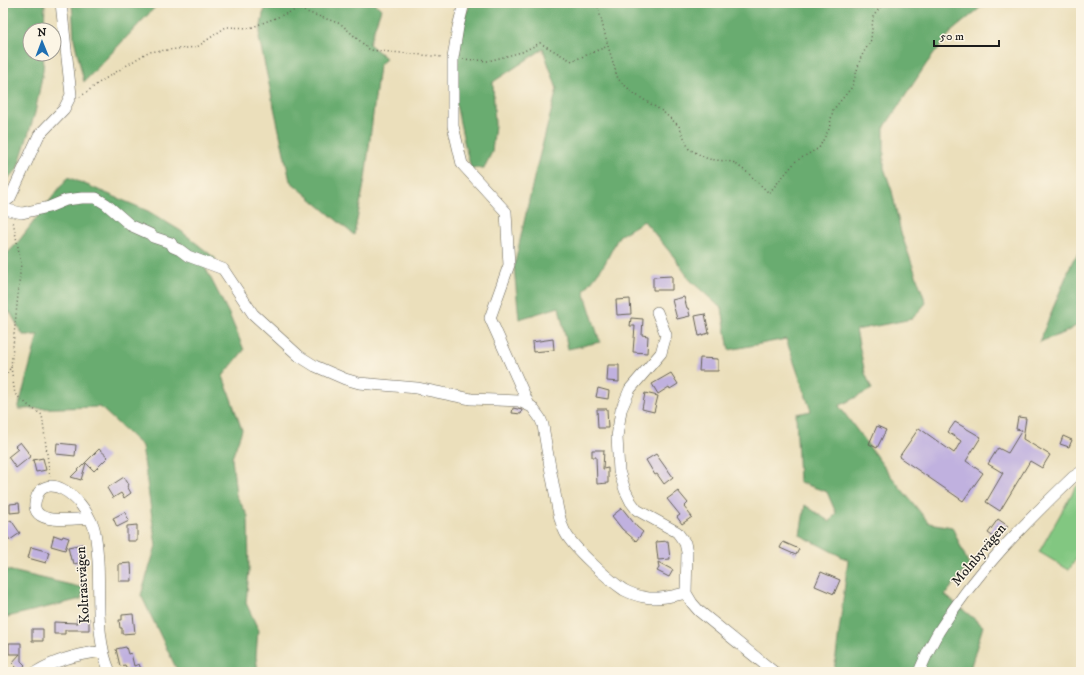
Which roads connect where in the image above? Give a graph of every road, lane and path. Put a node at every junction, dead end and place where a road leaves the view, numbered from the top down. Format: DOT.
graph roads {
  1 [pos="61,3"];
  2 [pos="464,3"];
  3 [pos="597,3"];
  4 [pos="882,3"];
  5 [pos="608,46"];
  6 [pos="453,58"];
  7 [pos="64,109"];
  8 [pos="6,208"];
  9 [pos="658,312"];
  10 [pos="11,367"];
  11 [pos="3,380"];
  12 [pos="529,405"];
  13 [pos="1081,472"];
  14 [pos="51,486"];
  15 [pos="88,518"];
  16 [pos="686,593"];
  17 [pos="103,651"];
  18 [pos="36,672"];
  19 [pos="110,672"];
  20 [pos="774,672"];
  21 [pos="918,672"];
  1 -- 7 [label="street"];
  2 -- 6 [label="street"];
  3 -- 5 [label="path"];
  4 -- 5 [label="path"];
  5 -- 6 [label="path"];
  6 -- 7 [label="path"];
  6 -- 12 [label="street"];
  7 -- 8 [label="street"];
  8 -- 10 [label="path"];
  8 -- 12 [label="street"];
  9 -- 16 [label="street"];
  10 -- 11 [label="path"];
  10 -- 14 [label="path"];
  12 -- 16 [label="street"];
  13 -- 21 [label="street, Molnbyvägen"];
  14 -- 15 [label="street, Koltrastvägen"];
  14 -- 15 [label="street"];
  15 -- 17 [label="street, Koltrastvägen"];
  16 -- 20 [label="street"];
  17 -- 18 [label="street"];
  17 -- 19 [label="street, Koltrastvägen"];
}
